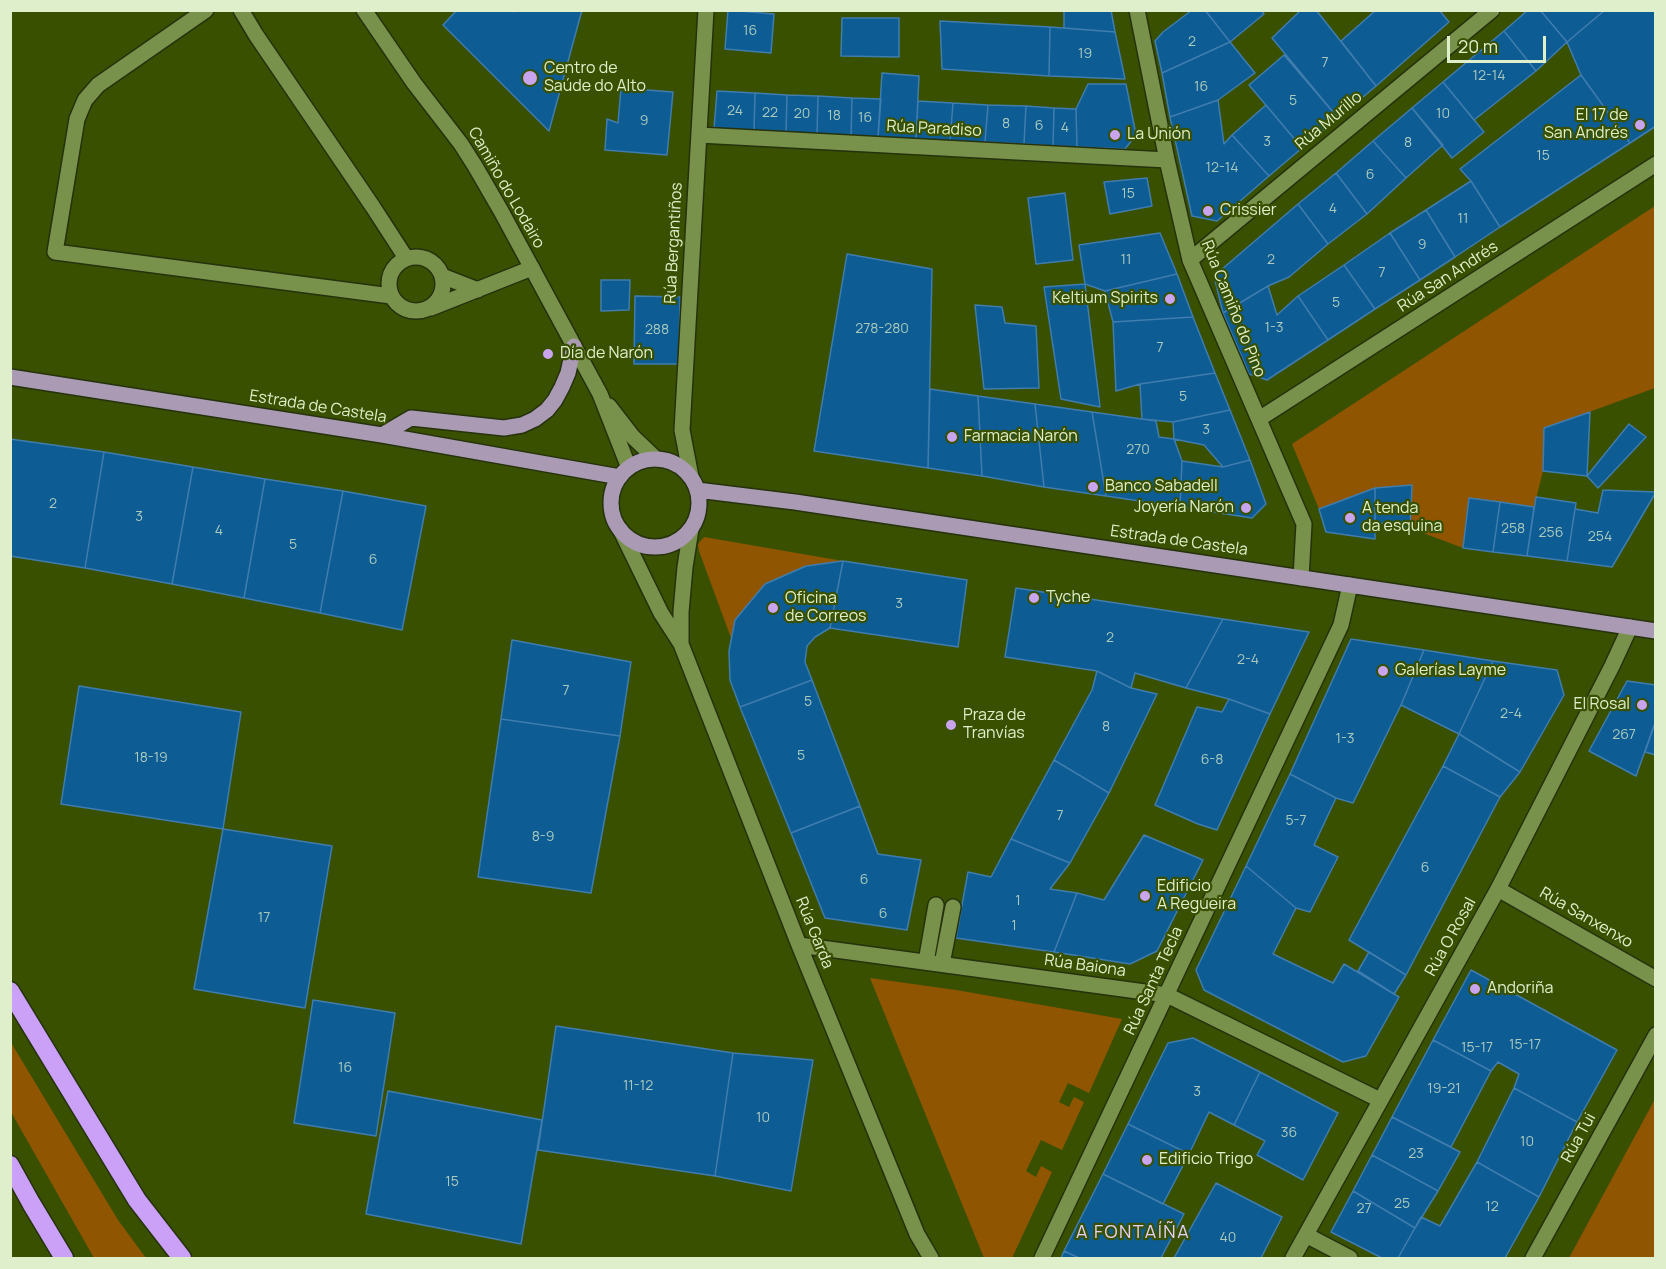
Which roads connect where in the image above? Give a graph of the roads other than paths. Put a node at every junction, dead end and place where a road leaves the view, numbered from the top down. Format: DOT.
graph roads {
  1 [pos="206,10"];
  2 [pos="241,10"];
  3 [pos="364,10"];
  4 [pos="706,10"];
  5 [pos="1492,10"];
  6 [pos="1140,12"];
  7 [pos="699,135"];
  8 [pos="1167,160"];
  9 [pos="1656,164"];
  10 [pos="406,258"];
  11 [pos="1190,260"];
  12 [pos="532,268"];
  13 [pos="442,276"];
  14 [pos="478,290"];
  15 [pos="391,296"];
  16 [pos="430,308"];
  17 [pos="574,346"];
  18 [pos="10,377"];
  19 [pos="600,394"];
  20 [pos="1259,419"];
  21 [pos="382,435"];
  22 [pos="656,459"];
  23 [pos="624,472"];
  24 [pos="694,483"];
  25 [pos="620,529"];
  26 [pos="691,529"];
  27 [pos="1301,578"];
  28 [pos="1350,585"];
  29 [pos="1629,627"];
  30 [pos="1656,631"];
  31 [pos="681,644"];
  32 [pos="1498,889"];
  33 [pos="936,905"];
  34 [pos="953,908"];
  35 [pos="799,945"];
  36 [pos="926,962"];
  37 [pos="942,964"];
  38 [pos="1656,979"];
  39 [pos="10,991"];
  40 [pos="1167,994"];
  41 [pos="1656,1035"];
  42 [pos="1380,1100"];
  43 [pos="10,1165"];
  44 [pos="917,1234"];
  45 [pos="1306,1235"];
  46 [pos="64,1258"];
  47 [pos="182,1258"];
  48 [pos="919,1258"];
  49 [pos="931,1258"];
  50 [pos="1042,1258"];
  51 [pos="1293,1258"];
  52 [pos="1350,1258"];
  53 [pos="1533,1258"];
  1 -- 15 [label="street"];
  2 -- 10 [label="street"];
  3 -- 12 [label="street, Camiño do Lodairo"];
  4 -- 7 [label="street, Rúa Bergantiños"];
  5 -- 11 [label="street, Rúa Murillo"];
  6 -- 8 [label="street, Rúa Camiño do Pino"];
  7 -- 8 [label="street, Rúa Paradiso"];
  7 -- 24 [label="street, Rúa Bergantiños"];
  8 -- 11 [label="street, Rúa Camiño do Pino"];
  9 -- 20 [label="street, Rúa San Andrés"];
  10 -- 13 [label="street"];
  10 -- 15 [label="street"];
  11 -- 20 [label="street, Rúa Camiño do Pino"];
  12 -- 14 [label="street"];
  12 -- 17 [label="street, Camiño do Lodairo"];
  13 -- 14 [label="street"];
  13 -- 16 [label="street"];
  14 -- 16 [label="street"];
  15 -- 16 [label="street"];
  17 -- 19 [label="street, Camiño do Lodairo"];
  17 -- 21 [label="main road"];
  18 -- 21 [label="main road, Estrada de Castela"];
  19 -- 22 [label="street, Camiño do Lodairo"];
  19 -- 23 [label="street, Camiño do Lodairo"];
  20 -- 27 [label="street, Rúa Camiño do Pino"];
  21 -- 23 [label="main road, Estrada de Castela"];
  22 -- 23 [label="main road"];
  22 -- 24 [label="main road"];
  23 -- 25 [label="main road"];
  24 -- 26 [label="main road"];
  24 -- 27 [label="main road, Estrada de Castela"];
  25 -- 26 [label="main road"];
  25 -- 31 [label="street, Rúa Garda"];
  26 -- 31 [label="street, Rúa Garda"];
  27 -- 28 [label="main road, Estrada de Castela"];
  28 -- 29 [label="main road, Estrada de Castela"];
  28 -- 40 [label="street, Rúa Santa Tecla"];
  29 -- 30 [label="main road, Estrada de Castela"];
  29 -- 32 [label="street, Rúa O Rosal"];
  31 -- 35 [label="street, Rúa Garda"];
  32 -- 38 [label="street, Rúa Sanxenxo"];
  32 -- 42 [label="street, Rúa O Rosal"];
  33 -- 36 [label="street"];
  34 -- 37 [label="street"];
  35 -- 36 [label="street, Rúa Baiona"];
  35 -- 44 [label="street, Rúa Garda"];
  36 -- 37 [label="street, Rúa Baiona"];
  37 -- 40 [label="street, Rúa Baiona"];
  39 -- 47 [label="highway"];
  40 -- 42 [label="street, Rúa Baiona"];
  40 -- 50 [label="street, Rúa Santa Tecla"];
  41 -- 53 [label="street, Rúa Tui"];
  42 -- 45 [label="street, Rúa O Rosal"];
  43 -- 46 [label="highway"];
  44 -- 48 [label="street, Rúa Garda"];
  44 -- 49 [label="street, Rúa Garda"];
  45 -- 51 [label="street, Rúa O Rosal"];
  45 -- 52 [label="street"];
}
